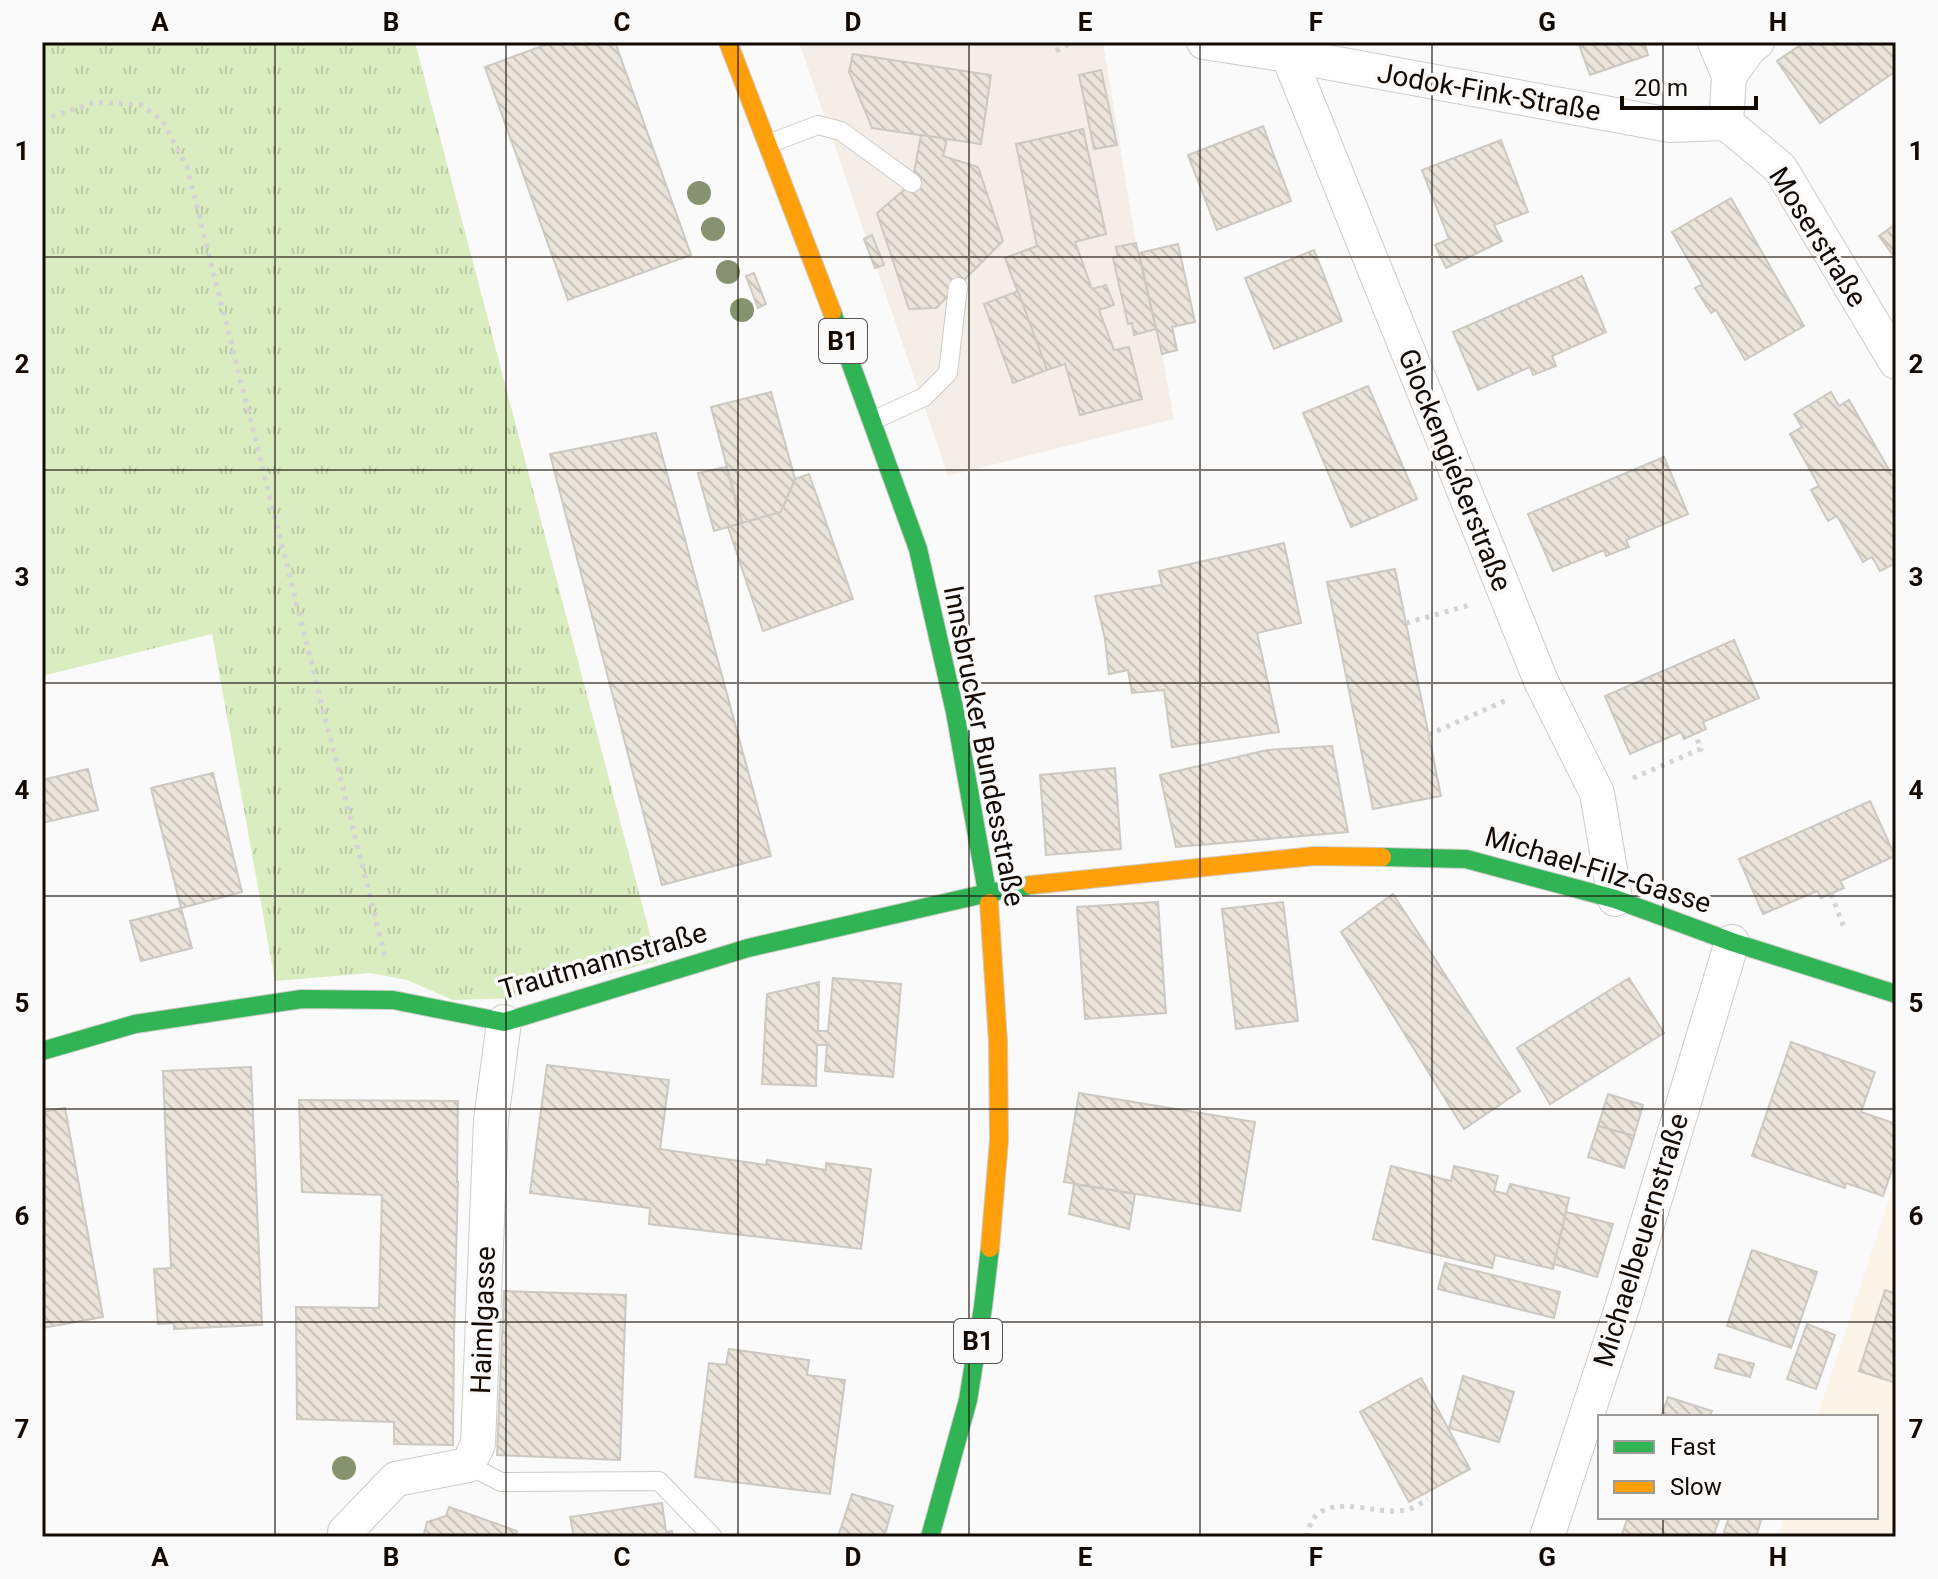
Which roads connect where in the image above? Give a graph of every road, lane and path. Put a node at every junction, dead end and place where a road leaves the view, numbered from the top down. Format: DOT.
graph roads {
  1 [pos="728,42"];
  2 [pos="1072,42"];
  3 [pos="1204,42"];
  4 [pos="1715,42"];
  5 [pos="1757,42"];
  6 [pos="1285,48"];
  7 [pos="1056,51"];
  8 [pos="1729,76"];
  9 [pos="42,120"];
  10 [pos="1726,123"];
  11 [pos="768,144"];
  12 [pos="912,183"];
  13 [pos="958,287"];
  14 [pos="1896,362"];
  15 [pos="872,421"];
  16 [pos="1506,595"];
  17 [pos="1406,623"];
  18 [pos="1543,684"];
  19 [pos="1695,734"];
  20 [pos="1428,735"];
  21 [pos="1597,793"];
  22 [pos="988,893"];
  23 [pos="1831,894"];
  24 [pos="1615,899"];
  25 [pos="1846,932"];
  26 [pos="1732,942"];
  27 [pos="1896,994"];
  28 [pos="393,1000"];
  29 [pos="504,1022"];
  30 [pos="42,1051"];
  31 [pos="468,1465"];
  32 [pos="1428,1499"];
  33 [pos="345,1537"];
  34 [pos="713,1537"];
  35 [pos="930,1537"];
  36 [pos="1307,1537"];
  37 [pos="1547,1537"];
  1 -- 11 [label="street, Innsbrucker Bundesstraße / B1"];
  2 -- 7 [label="path"];
  3 -- 6 [label="street, Jodok-Fink-Straße"];
  4 -- 8 [label="street"];
  5 -- 8 [label="street"];
  6 -- 10 [label="street, Jodok-Fink-Straße"];
  6 -- 16 [label="street, Glockengießerstraße"];
  8 -- 10 [label="street"];
  9 -- 28 [label="path"];
  10 -- 14 [label="street, Moserstraße"];
  11 -- 12 [label="lane"];
  11 -- 15 [label="street, Innsbrucker Bundesstraße / B1"];
  13 -- 15 [label="lane"];
  15 -- 22 [label="street, Innsbrucker Bundesstraße / B1"];
  16 -- 17 [label="path"];
  16 -- 18 [label="street, Glockengießerstraße"];
  18 -- 20 [label="path"];
  18 -- 21 [label="street, Glockengießerstraße"];
  19 -- 21 [label="path"];
  21 -- 24 [label="street, Glockengießerstraße"];
  22 -- 24 [label="street, Michael-Filz-Gasse"];
  22 -- 29 [label="street, Trautmannstraße"];
  22 -- 35 [label="street, Innsbrucker Bundesstraße / B1"];
  23 -- 25 [label="path"];
  24 -- 26 [label="street, Michael-Filz-Gasse"];
  26 -- 27 [label="street, Michael-Filz-Gasse"];
  26 -- 37 [label="street, Michaelbeuernstraße"];
  28 -- 29 [label="street, Trautmannstraße"];
  28 -- 30 [label="street, Trautmannstraße"];
  29 -- 31 [label="street, Haimlgasse"];
  31 -- 33 [label="street"];
  31 -- 34 [label="lane"];
  32 -- 36 [label="path"];
}
